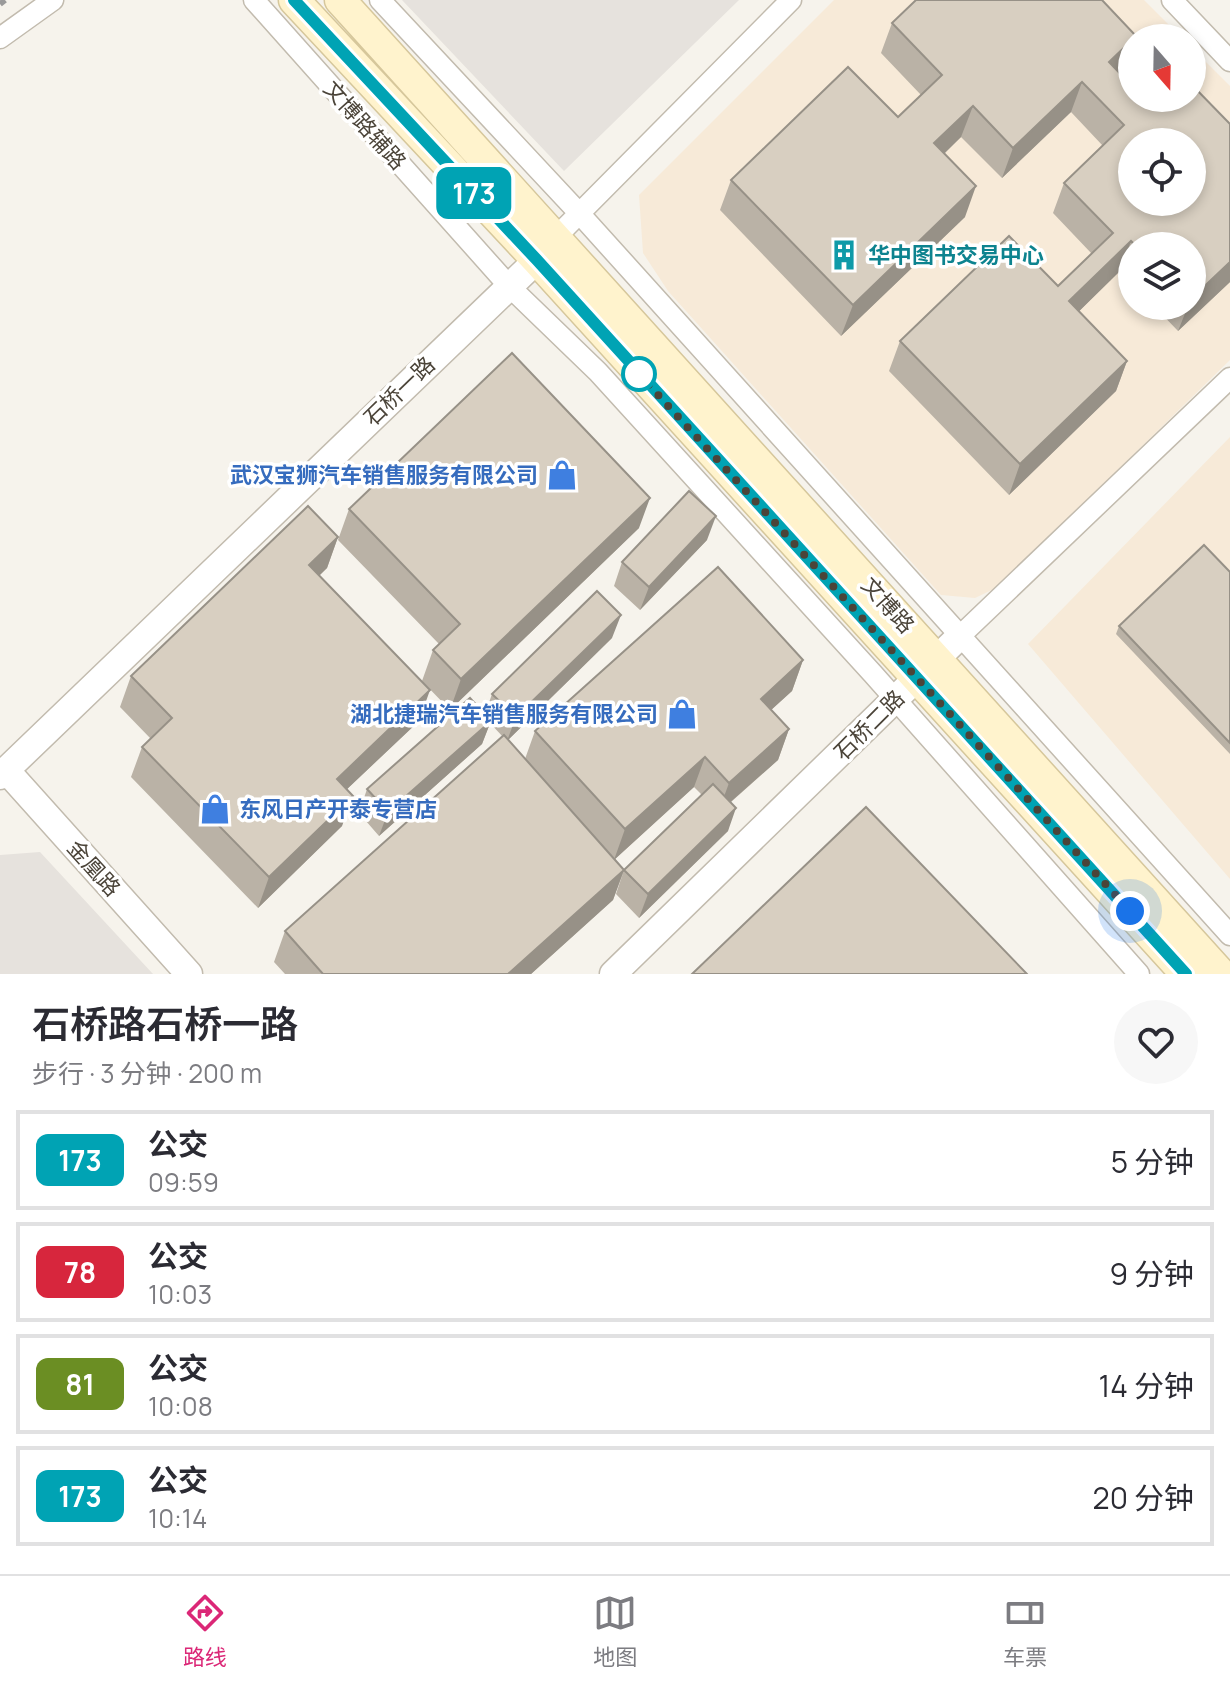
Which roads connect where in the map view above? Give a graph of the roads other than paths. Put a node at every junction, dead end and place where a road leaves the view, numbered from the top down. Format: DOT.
graph roads {
  1 [pos="53,0"];
  2 [pos="254,0"];
  3 [pos="294,0"];
  4 [pos="340,0"];
  5 [pos="380,0"];
  6 [pos="791,0"];
  7 [pos="1172,0"];
  8 [pos="0,38"];
  9 [pos="1230,61"];
  10 [pos="579,213"];
  11 [pos="546,249"];
  12 [pos="509,286"];
  13 [pos="1230,378"];
  14 [pos="960,636"];
  15 [pos="926,667"];
  16 [pos="895,699"];
  17 [pos="2,769"];
  18 [pos="1230,935"];
  19 [pos="189,974"];
  20 [pos="613,974"];
  21 [pos="1139,974"];
  22 [pos="1186,974"];
  23 [pos="1221,974"];
  1 -- 8 [label="street"];
  2 -- 12 [label="street, 文博路辅路"];
  3 -- 11 [label="main road, 文博路"];
  4 -- 11 [label="main road"];
  5 -- 10 [label="street"];
  6 -- 10 [label="street, 石桥一路"];
  7 -- 9 [label="street"];
  10 -- 11 [label="street, 石桥一路"];
  10 -- 14 [label="street"];
  11 -- 12 [label="street, 石桥一路"];
  11 -- 15 [label="main road, 文博路"];
  12 -- 16 [label="street, 文博路辅路"];
  12 -- 17 [label="street, 石桥一路"];
  13 -- 14 [label="street, 石桥二路"];
  14 -- 15 [label="street, 石桥二路"];
  14 -- 18 [label="street"];
  15 -- 16 [label="street, 石桥二路"];
  15 -- 22 [label="main road, 文博路"];
  15 -- 23 [label="main road, 文博路"];
  16 -- 20 [label="street, 石桥二路"];
  16 -- 21 [label="street, 文博路辅路"];
  17 -- 19 [label="street, 金凰路"];
}
